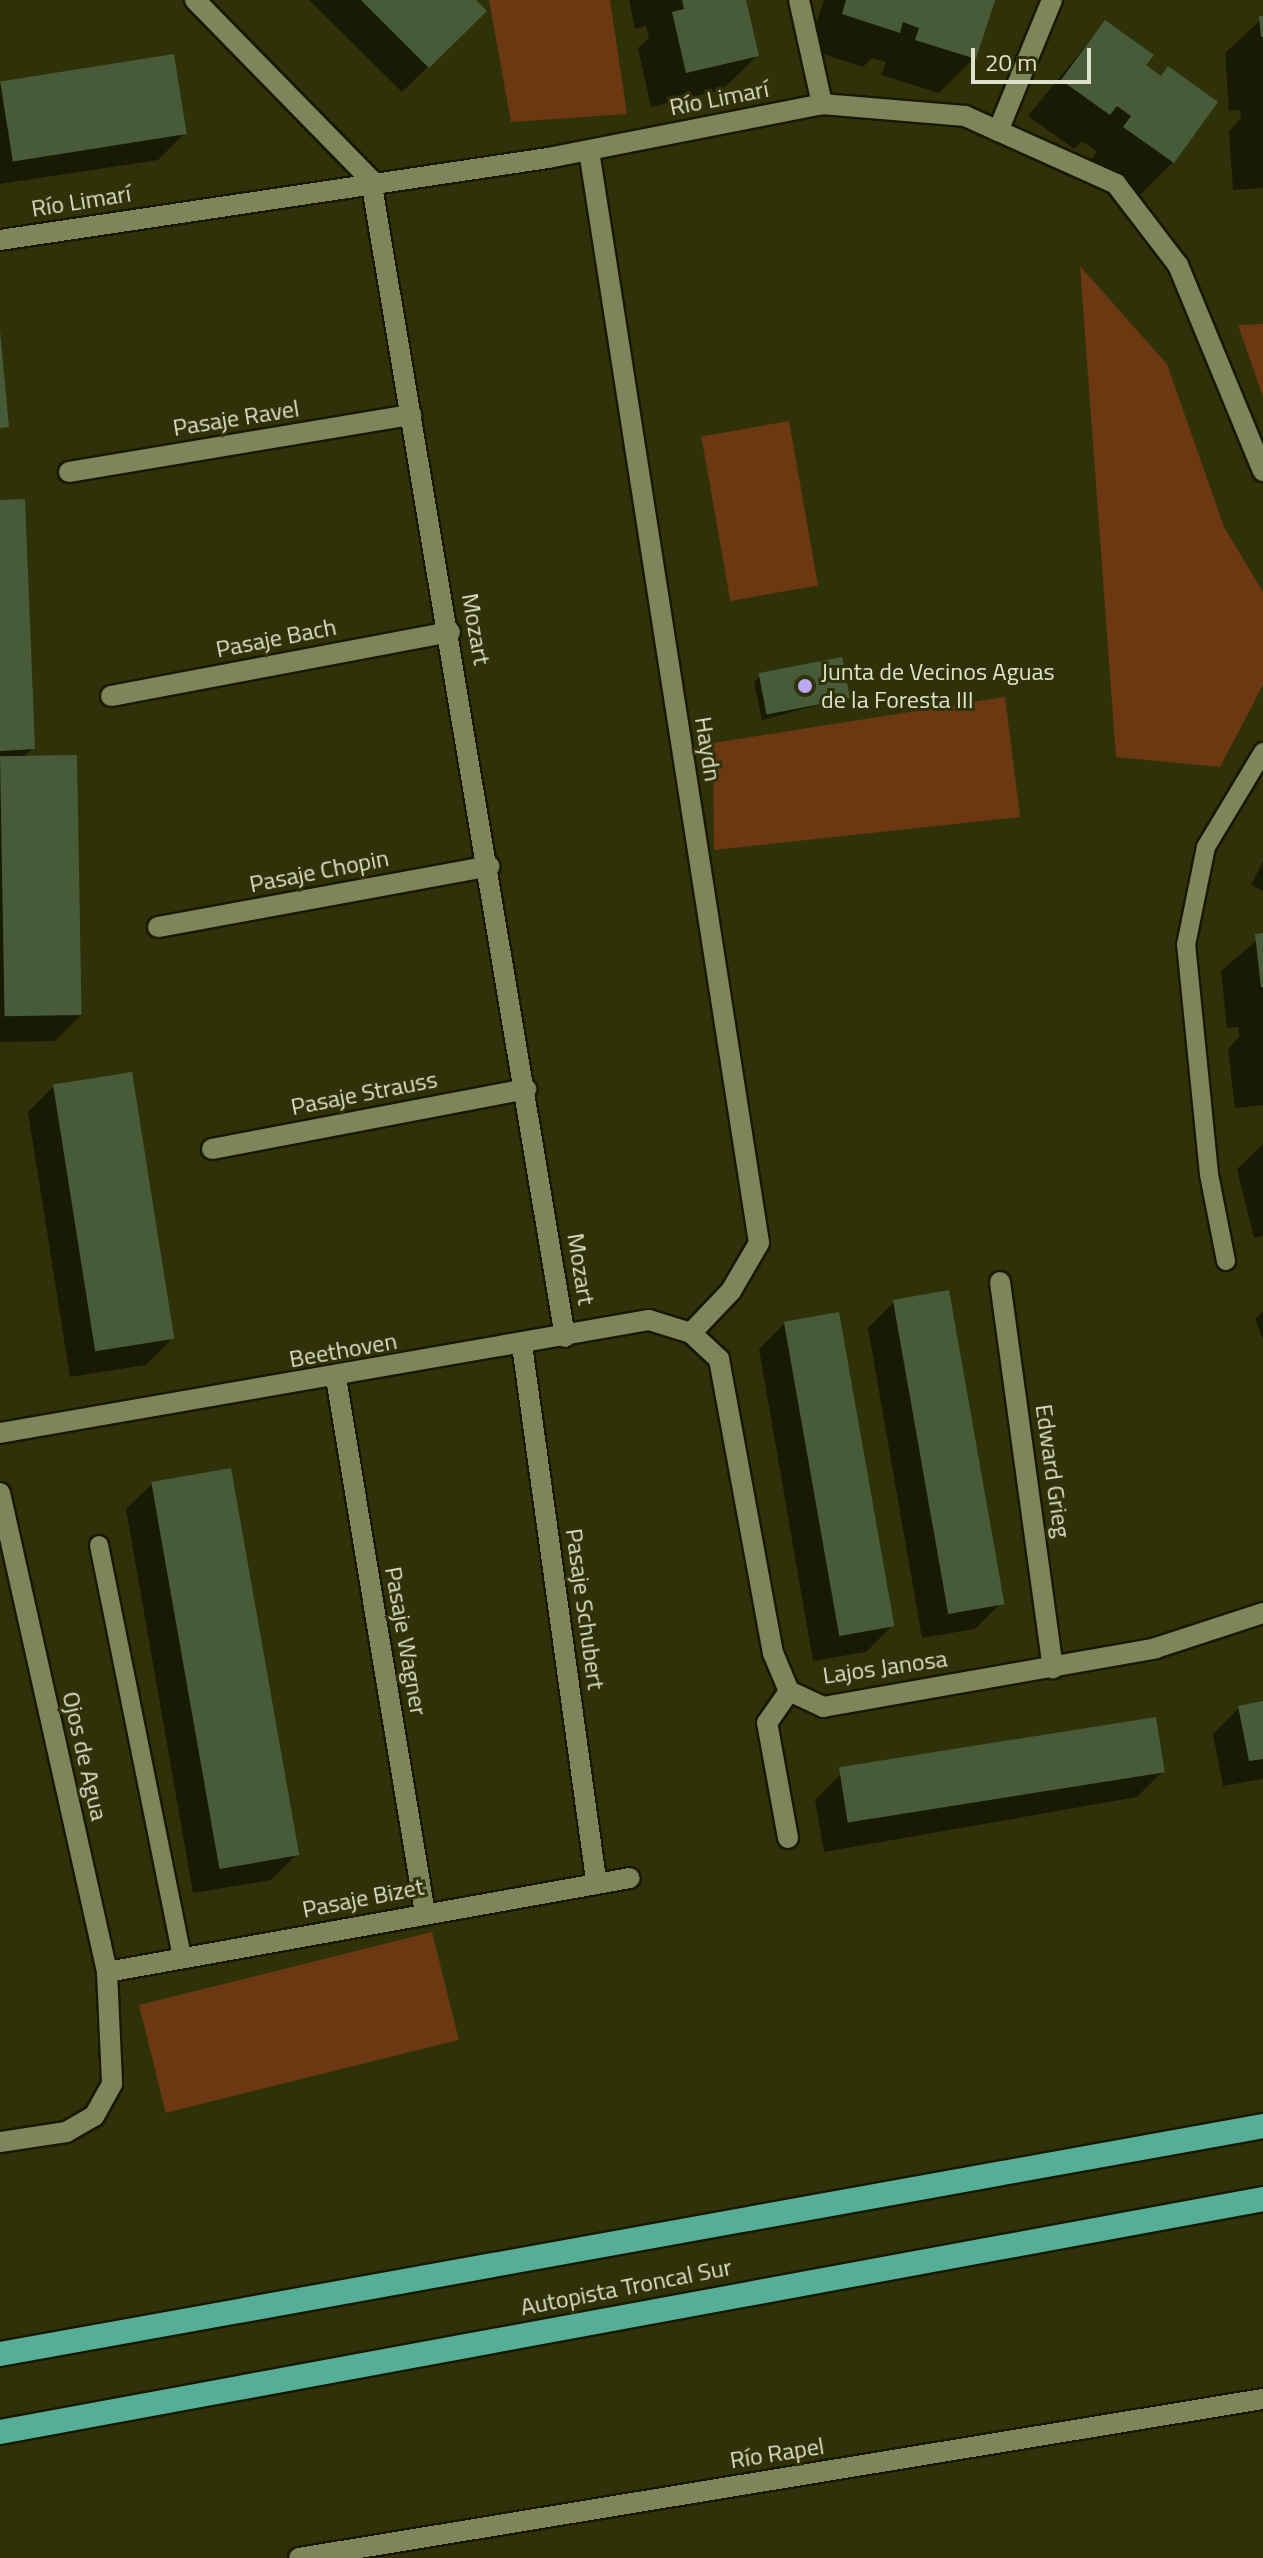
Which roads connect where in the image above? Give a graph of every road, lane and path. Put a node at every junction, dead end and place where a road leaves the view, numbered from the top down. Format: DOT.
graph roads {
  1 [pos="195,0"];
  2 [pos="799,0"];
  3 [pos="1052,0"];
  4 [pos="822,104"];
  5 [pos="998,131"];
  6 [pos="589,151"];
  7 [pos="371,180"];
  8 [pos="0,240"];
  9 [pos="411,415"];
  10 [pos="1263,471"];
  11 [pos="69,472"];
  12 [pos="450,632"];
  13 [pos="111,696"];
  14 [pos="1263,752"];
  15 [pos="489,866"];
  16 [pos="158,927"];
  17 [pos="526,1089"];
  18 [pos="212,1149"];
  19 [pos="1226,1261"];
  20 [pos="1000,1282"];
  21 [pos="691,1333"];
  22 [pos="565,1337"];
  23 [pos="522,1345"];
  24 [pos="336,1378"];
  25 [pos="0,1433"];
  26 [pos="0,1493"];
  27 [pos="99,1545"];
  28 [pos="1263,1613"];
  29 [pos="1053,1668"];
  30 [pos="789,1691"];
  31 [pos="788,1838"];
  32 [pos="630,1878"];
  33 [pos="596,1880"];
  34 [pos="425,1913"];
  35 [pos="182,1958"];
  36 [pos="107,1972"];
  37 [pos="1263,2126"];
  38 [pos="0,2142"];
  39 [pos="1263,2199"];
  40 [pos="0,2354"];
  41 [pos="1263,2399"];
  42 [pos="0,2432"];
  43 [pos="299,2558"];
  1 -- 7 [label="street"];
  2 -- 4 [label="street"];
  3 -- 5 [label="street"];
  4 -- 5 [label="street, Río Limarí"];
  4 -- 6 [label="street, Río Limarí"];
  5 -- 10 [label="street, Río Limarí"];
  6 -- 7 [label="street, Río Limarí"];
  6 -- 21 [label="street, Haydn"];
  7 -- 8 [label="street, Río Limarí"];
  7 -- 9 [label="street, Mozart"];
  9 -- 11 [label="street, Pasaje Ravel"];
  9 -- 12 [label="street, Mozart"];
  12 -- 13 [label="street, Pasaje Bach"];
  12 -- 15 [label="street, Mozart"];
  14 -- 19 [label="lane"];
  15 -- 16 [label="street, Pasaje Chopin"];
  15 -- 17 [label="street, Mozart"];
  17 -- 18 [label="street, Pasaje Strauss"];
  17 -- 22 [label="street, Mozart"];
  20 -- 29 [label="street, Edward Grieg"];
  21 -- 22 [label="street, Beethoven"];
  21 -- 30 [label="street, Lajos Janosa"];
  22 -- 23 [label="street, Beethoven"];
  23 -- 24 [label="street, Beethoven"];
  23 -- 33 [label="street, Pasaje Schubert"];
  24 -- 25 [label="street, Beethoven"];
  24 -- 34 [label="street, Pasaje Wagner"];
  26 -- 36 [label="street, Ojos de Agua"];
  27 -- 35 [label="lane"];
  28 -- 29 [label="street, Lajos Janosa"];
  29 -- 30 [label="street, Lajos Janosa"];
  30 -- 31 [label="street"];
  32 -- 33 [label="street, Pasaje Bizet"];
  33 -- 34 [label="street, Pasaje Bizet"];
  34 -- 35 [label="street, Pasaje Bizet"];
  35 -- 36 [label="street, Pasaje Bizet"];
  36 -- 38 [label="street, Ojos de Agua"];
  37 -- 40 [label="highway, Autopista Troncal Sur"];
  39 -- 42 [label="highway, Autopista Troncal Sur"];
  41 -- 43 [label="street, Río Rapel"];
}
